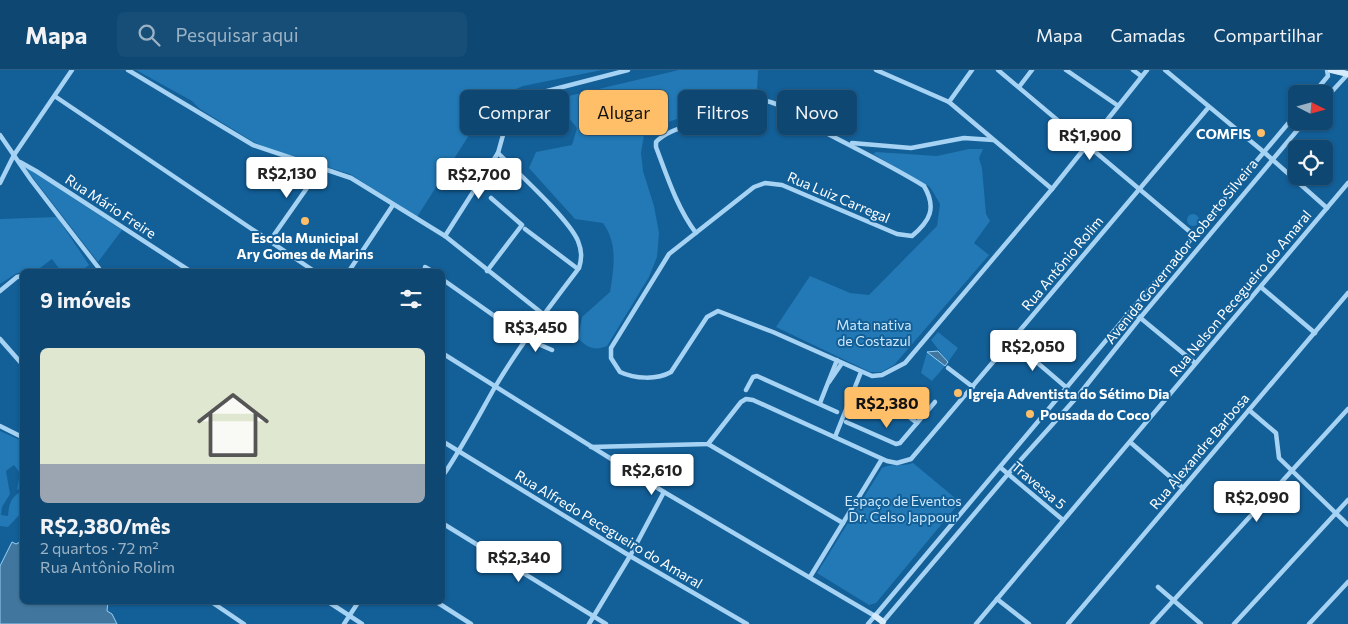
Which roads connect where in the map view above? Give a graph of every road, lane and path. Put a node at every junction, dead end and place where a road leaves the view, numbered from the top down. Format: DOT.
graph roads {
  1 [pos="72,70"];
  2 [pos="128,70"];
  3 [pos="628,70"];
  4 [pos="876,70"];
  5 [pos="972,70"];
  6 [pos="998,70"];
  7 [pos="1032,70"];
  8 [pos="1066,70"];
  9 [pos="1133,70"];
  10 [pos="1147,70"];
  11 [pos="1165,70"];
  12 [pos="1327,70"];
  13 [pos="1331,70"];
  14 [pos="1348,74"];
  15 [pos="1141,76"];
  16 [pos="1320,85"];
  17 [pos="1019,87"];
  18 [pos="1333,90"];
  19 [pos="56,97"];
  20 [pos="949,102"];
  21 [pos="1117,105"];
  22 [pos="1208,108"];
  23 [pos="1288,124"];
  24 [pos="1297,130"];
  25 [pos="0,135"];
  26 [pos="994,140"];
  27 [pos="848,142"];
  28 [pos="1086,145"];
  29 [pos="498,153"];
  30 [pos="1265,153"];
  31 [pos="14,155"];
  32 [pos="1271,159"];
  33 [pos="20,162"];
  34 [pos="321,168"];
  35 [pos="0,183"];
  36 [pos="1348,183"];
  37 [pos="1140,188"];
  38 [pos="1052,189"];
  39 [pos="491,198"];
  40 [pos="393,204"];
  41 [pos="1326,208"];
  42 [pos="525,229"];
  43 [pos="696,233"];
  44 [pos="445,236"];
  45 [pos="1195,236"];
  46 [pos="269,242"];
  47 [pos="425,267"];
  48 [pos="100,269"];
  49 [pos="187,269"];
  50 [pos="309,269"];
  51 [pos="350,269"];
  52 [pos="428,269"];
  53 [pos="578,269"];
  54 [pos="487,271"];
  55 [pos="20,276"];
  56 [pos="445,281"];
  57 [pos="1262,288"];
  58 [pos="0,291"];
  59 [pos="1348,293"];
  60 [pos="1132,311"];
  61 [pos="543,314"];
  62 [pos="1140,318"];
  63 [pos="1315,333"];
  64 [pos="527,338"];
  65 [pos="0,339"];
  66 [pos="1012,341"];
  67 [pos="552,350"];
  68 [pos="445,355"];
  69 [pos="837,360"];
  70 [pos="20,362"];
  71 [pos="842,363"];
  72 [pos="1195,363"];
  73 [pos="948,368"];
  74 [pos="861,372"];
  75 [pos="829,382"];
  76 [pos="495,387"];
  77 [pos="973,387"];
  78 [pos="1067,388"];
  79 [pos="746,390"];
  80 [pos="935,402"];
  81 [pos="820,404"];
  82 [pos="895,406"];
  83 [pos="1348,409"];
  84 [pos="1249,410"];
  85 [pos="837,412"];
  86 [pos="846,422"];
  87 [pos="917,423"];
  88 [pos="0,426"];
  89 [pos="20,436"];
  90 [pos="835,437"];
  91 [pos="445,442"];
  92 [pos="1130,442"];
  93 [pos="708,444"];
  94 [pos="591,447"];
  95 [pos="459,452"];
  96 [pos="882,459"];
  97 [pos="1000,468"];
  98 [pos="1292,471"];
  99 [pos="445,473"];
  100 [pos="1008,474"];
  101 [pos="1183,488"];
  102 [pos="664,492"];
  103 [pos="1348,500"];
  104 [pos="1336,514"];
  105 [pos="1063,520"];
  106 [pos="843,523"];
  107 [pos="1348,524"];
  108 [pos="445,525"];
  109 [pos="630,556"];
  110 [pos="810,577"];
  111 [pos="1348,582"];
  112 [pos="1158,587"];
  113 [pos="997,599"];
  114 [pos="1174,601"];
  115 [pos="214,604"];
  116 [pos="332,604"];
  117 [pos="357,604"];
  118 [pos="440,604"];
  119 [pos="350,616"];
  120 [pos="594,616"];
  121 [pos="875,616"];
  122 [pos="883,623"];
  123 [pos="244,624"];
  124 [pos="344,624"];
  125 [pos="362,624"];
  126 [pos="471,624"];
  127 [pos="589,624"];
  128 [pos="606,624"];
  129 [pos="747,624"];
  130 [pos="868,624"];
  131 [pos="976,624"];
  132 [pos="1029,624"];
  133 [pos="1068,624"];
  134 [pos="1152,624"];
  135 [pos="1201,624"];
  136 [pos="1234,624"];
  137 [pos="1309,624"];
  1 -- 19 [label="street"];
  2 -- 34 [label="street"];
  3 -- 29 [label="street"];
  4 -- 20 [label="street"];
  5 -- 20 [label="street"];
  6 -- 17 [label="street"];
  7 -- 17 [label="street"];
  8 -- 21 [label="street"];
  9 -- 15 [label="street"];
  10 -- 15 [label="street"];
  11 -- 22 [label="street"];
  12 -- 16 [label="street"];
  13 -- 14 [label="main road"];
  14 -- 18 [label="street"];
  15 -- 21 [label="street"];
  17 -- 28 [label="street"];
  19 -- 31 [label="street"];
  19 -- 46 [label="street"];
  20 -- 26 [label="street"];
  21 -- 28 [label="street"];
  22 -- 30 [label="street"];
  22 -- 37 [label="street, Rua Antônio Rolim"];
  23 -- 30 [label="street, Avenida Governador Roberto Silveira"];
  24 -- 32 [label="street, Avenida Governador Roberto Silveira"];
  25 -- 31 [label="street"];
  26 -- 27 [label="street"];
  26 -- 38 [label="street"];
  27 -- 43 [label="street"];
  27 -- 43 [label="street, Rua Luiz Carregal"];
  28 -- 37 [label="street"];
  28 -- 38 [label="street"];
  29 -- 44 [label="street"];
  29 -- 53 [label="street"];
  30 -- 32 [label="street"];
  30 -- 45 [label="street, Avenida Governador Roberto Silveira"];
  31 -- 33 [label="street"];
  31 -- 35 [label="street"];
  32 -- 41 [label="street"];
  32 -- 62 [label="street, Avenida Governador Roberto Silveira"];
  33 -- 48 [label="street"];
  33 -- 49 [label="street, Rua Mário Freire"];
  34 -- 40 [label="street"];
  34 -- 46 [label="street"];
  36 -- 41 [label="street, Rua Nelson Pecegueiro do Amaral"];
  37 -- 45 [label="street"];
  37 -- 66 [label="street, Rua Antônio Rolim"];
  38 -- 74 [label="street"];
  39 -- 54 [label="street"];
  40 -- 44 [label="street"];
  40 -- 51 [label="street"];
  41 -- 57 [label="street, Rua Nelson Pecegueiro do Amaral"];
  42 -- 53 [label="street"];
  43 -- 69 [label="street, Rua Luiz Carregal"];
  44 -- 54 [label="street"];
  45 -- 60 [label="street, Avenida Governador Roberto Silveira"];
  46 -- 50 [label="street"];
  47 -- 52 [label="street"];
  53 -- 61 [label="street"];
  54 -- 61 [label="street"];
  55 -- 58 [label="street"];
  56 -- 64 [label="street"];
  57 -- 63 [label="street"];
  57 -- 72 [label="street, Rua Nelson Pecegueiro do Amaral"];
  59 -- 63 [label="street, Rua Alexandre Barbosa"];
  60 -- 62 [label="street"];
  60 -- 78 [label="street, Avenida Governador Roberto Silveira"];
  61 -- 64 [label="street"];
  62 -- 72 [label="street"];
  62 -- 100 [label="street, Avenida Governador Roberto Silveira"];
  63 -- 84 [label="street, Rua Alexandre Barbosa"];
  64 -- 67 [label="street"];
  64 -- 76 [label="street"];
  65 -- 70 [label="street"];
  66 -- 77 [label="street, Rua Antônio Rolim"];
  66 -- 78 [label="street"];
  68 -- 76 [label="street"];
  69 -- 71 [label="street"];
  69 -- 75 [label="street"];
  71 -- 74 [label="street"];
  71 -- 75 [label="street"];
  72 -- 92 [label="street, Rua Nelson Pecegueiro do Amaral"];
  73 -- 77 [label="street"];
  74 -- 90 [label="street"];
  75 -- 81 [label="street"];
  76 -- 94 [label="street"];
  76 -- 95 [label="street"];
  77 -- 96 [label="street, Rua Antônio Rolim"];
  78 -- 97 [label="street, Avenida Governador Roberto Silveira"];
  79 -- 81 [label="street"];
  80 -- 87 [label="street"];
  81 -- 85 [label="street"];
  82 -- 87 [label="street"];
  83 -- 98 [label="street"];
  84 -- 98 [label="street"];
  84 -- 101 [label="street, Rua Alexandre Barbosa"];
  86 -- 87 [label="street"];
  88 -- 89 [label="street"];
  90 -- 93 [label="street, Rua Antônio Rolim"];
  90 -- 96 [label="street, Rua Antônio Rolim"];
  91 -- 95 [label="street, Rua Alfredo Pecegueiro do Amaral"];
  92 -- 101 [label="street"];
  92 -- 105 [label="street, Rua Nelson Pecegueiro do Amaral"];
  93 -- 94 [label="street"];
  93 -- 106 [label="street"];
  94 -- 102 [label="street"];
  95 -- 99 [label="street"];
  95 -- 109 [label="street, Rua Alfredo Pecegueiro do Amaral"];
  96 -- 106 [label="street"];
  97 -- 100 [label="street, Travessa 5"];
  97 -- 121 [label="street, Avenida Governador Roberto Silveira"];
  98 -- 104 [label="street"];
  98 -- 114 [label="street"];
  100 -- 105 [label="street, Travessa 5"];
  100 -- 122 [label="street, Avenida Governador Roberto Silveira"];
  101 -- 133 [label="street, Rua Alexandre Barbosa"];
  102 -- 109 [label="street"];
  102 -- 110 [label="street"];
  103 -- 104 [label="street"];
  104 -- 107 [label="street"];
  104 -- 136 [label="street"];
  105 -- 113 [label="street, Rua Nelson Pecegueiro do Amaral"];
  106 -- 110 [label="street"];
  108 -- 120 [label="street"];
  109 -- 120 [label="street"];
  109 -- 129 [label="street, Rua Alfredo Pecegueiro do Amaral"];
  110 -- 121 [label="street"];
  111 -- 137 [label="street"];
  112 -- 114 [label="street"];
  113 -- 131 [label="street, Rua Nelson Pecegueiro do Amaral"];
  113 -- 132 [label="street"];
  114 -- 134 [label="street"];
  114 -- 135 [label="street"];
  115 -- 123 [label="street"];
  116 -- 119 [label="street"];
  117 -- 119 [label="street"];
  118 -- 126 [label="street"];
  119 -- 124 [label="street"];
  119 -- 125 [label="street"];
  120 -- 127 [label="street"];
  120 -- 128 [label="street"];
  121 -- 122 [label="main road"];
  121 -- 130 [label="street, Avenida Governador Roberto Silveira"];
}
